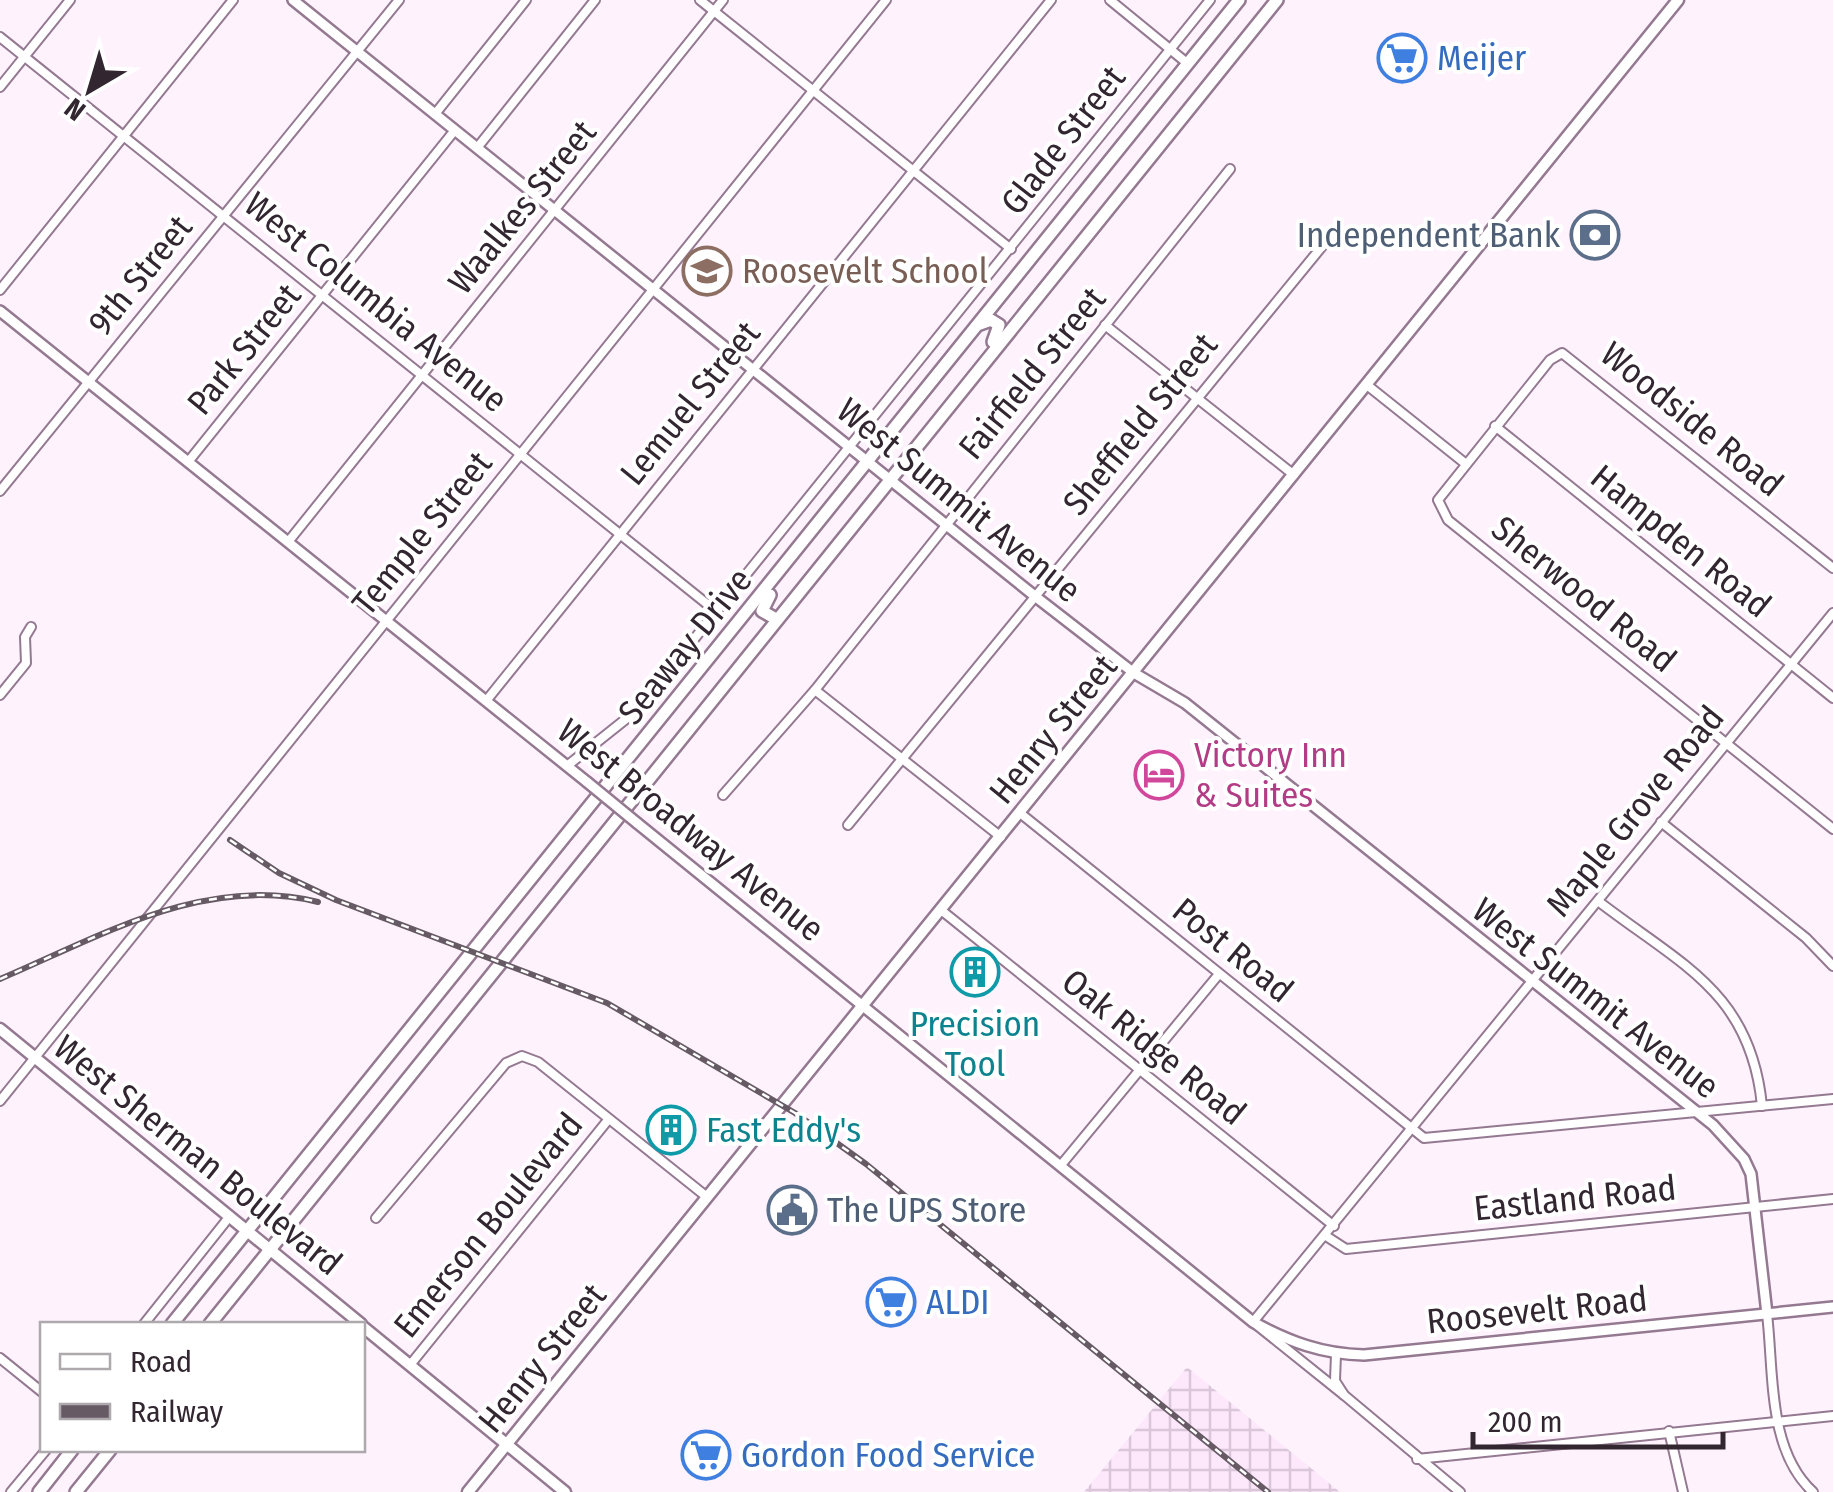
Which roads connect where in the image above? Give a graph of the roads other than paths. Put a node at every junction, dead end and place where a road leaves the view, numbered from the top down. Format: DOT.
graph roads {
  1 [pos="70,0"];
  2 [pos="233,0"];
  3 [pos="293,0"];
  4 [pos="399,0"];
  5 [pos="526,0"];
  6 [pos="596,0"];
  7 [pos="700,0"];
  8 [pos="723,0"];
  9 [pos="886,0"];
  10 [pos="1051,0"];
  11 [pos="1110,0"];
  12 [pos="1210,0"];
  13 [pos="1239,0"];
  14 [pos="1277,0"];
  15 [pos="1678,0"];
  16 [pos="714,11"];
  17 [pos="0,37"];
  18 [pos="1170,49"];
  19 [pos="356,51"];
  20 [pos="24,56"];
  21 [pos="1188,63"];
  22 [pos="0,87"];
  23 [pos="812,90"];
  24 [pos="435,114"];
  25 [pos="455,130"];
  26 [pos="124,136"];
  27 [pos="476,148"];
  28 [pos="1230,170"];
  29 [pos="913,171"];
  30 [pos="555,210"];
  31 [pos="223,215"];
  32 [pos="1324,244"];
  33 [pos="1011,249"];
  34 [pos="0,290"];
  35 [pos="653,290"];
  36 [pos="323,295"];
  37 [pos="0,311"];
  38 [pos="1105,325"];
  39 [pos="976,326"];
  40 [pos="752,369"];
  41 [pos="423,375"];
  42 [pos="89,382"];
  43 [pos="1367,385"];
  44 [pos="1196,399"];
  45 [pos="1495,426"];
  46 [pos="851,448"];
  47 [pos="521,454"];
  48 [pos="908,458"];
  49 [pos="188,462"];
  50 [pos="870,463"];
  51 [pos="1466,464"];
  52 [pos="1294,475"];
  53 [pos="890,480"];
  54 [pos="0,490"];
  55 [pos="946,524"];
  56 [pos="620,534"];
  57 [pos="288,542"];
  58 [pos="1833,568"];
  59 [pos="1036,597"];
  60 [pos="717,612"];
  61 [pos="1833,613"];
  62 [pos="776,619"];
  63 [pos="386,622"];
  64 [pos="31,626"];
  65 [pos="1790,664"];
  66 [pos="1134,674"];
  67 [pos="815,690"];
  68 [pos="0,695"];
  69 [pos="1833,698"];
  70 [pos="486,701"];
  71 [pos="1726,743"];
  72 [pos="904,762"];
  73 [pos="567,766"];
  74 [pos="723,795"];
  75 [pos="1020,813"];
  76 [pos="1662,822"];
  77 [pos="848,826"];
  78 [pos="1833,830"];
  79 [pos="1001,837"];
  80 [pos="1598,901"];
  81 [pos="941,910"];
  82 [pos="1833,966"];
  83 [pos="1219,974"];
  84 [pos="1531,982"];
  85 [pos="865,1005"];
  86 [pos="0,1029"];
  87 [pos="36,1058"];
  88 [pos="1139,1071"];
  89 [pos="356,1097"];
  90 [pos="1833,1099"];
  91 [pos="0,1101"];
  92 [pos="1762,1106"];
  93 [pos="1696,1113"];
  94 [pos="608,1120"];
  95 [pos="1412,1129"];
  96 [pos="1062,1165"];
  97 [pos="707,1197"];
  98 [pos="1833,1199"];
  99 [pos="1757,1207"];
  100 [pos="230,1216"];
  101 [pos="376,1218"];
  102 [pos="1334,1226"];
  103 [pos="283,1233"];
  104 [pos="243,1234"];
  105 [pos="1326,1236"];
  106 [pos="270,1250"];
  107 [pos="1833,1307"];
  108 [pos="1767,1314"];
  109 [pos="146,1322"];
  110 [pos="174,1322"];
  111 [pos="182,1322"];
  112 [pos="212,1322"];
  113 [pos="358,1322"];
  114 [pos="1252,1322"];
  115 [pos="365,1328"];
  116 [pos="1336,1354"];
  117 [pos="0,1358"];
  118 [pos="410,1365"];
  119 [pos="40,1390"];
  120 [pos="1344,1396"];
  121 [pos="1833,1416"];
  122 [pos="1780,1421"];
  123 [pos="1669,1432"];
  124 [pos="506,1445"];
  125 [pos="44,1452"];
  126 [pos="70,1452"];
  127 [pos="108,1452"];
  128 [pos="1418,1459"];
  129 [pos="12,1492"];
  130 [pos="39,1492"];
  131 [pos="76,1492"];
  132 [pos="468,1492"];
  133 [pos="565,1492"];
  134 [pos="1460,1492"];
  135 [pos="1683,1492"];
  136 [pos="1812,1492"];
  1 -- 20 [label="street"];
  2 -- 26 [label="street"];
  3 -- 19 [label="street, West Summit Avenue"];
  4 -- 19 [label="street, 9th Street"];
  5 -- 24 [label="street"];
  6 -- 27 [label="street"];
  7 -- 16 [label="street"];
  8 -- 16 [label="street, Waalkes Street"];
  9 -- 23 [label="street, Temple Street"];
  10 -- 29 [label="street, Lemuel Street"];
  11 -- 18 [label="street"];
  12 -- 18 [label="street, Glade Street"];
  13 -- 21 [label="highway, Seaway Drive"];
  14 -- 48 [label="highway, Seaway Drive"];
  15 -- 43 [label="main road, Henry Street"];
  16 -- 23 [label="street"];
  16 -- 30 [label="street, Waalkes Street"];
  17 -- 20 [label="street, West Columbia Avenue"];
  18 -- 21 [label="street"];
  18 -- 33 [label="street, Glade Street"];
  19 -- 24 [label="street, West Summit Avenue"];
  19 -- 31 [label="street, 9th Street"];
  20 -- 22 [label="street"];
  20 -- 26 [label="street, West Columbia Avenue"];
  21 -- 39 [label="highway, Seaway Drive"];
  23 -- 29 [label="street"];
  23 -- 35 [label="street, Temple Street"];
  24 -- 25 [label="street, West Summit Avenue"];
  25 -- 27 [label="street, West Summit Avenue"];
  25 -- 36 [label="street, Park Street"];
  26 -- 31 [label="street, West Columbia Avenue"];
  26 -- 34 [label="street"];
  27 -- 30 [label="street, West Summit Avenue"];
  28 -- 38 [label="street, Fairfield Street"];
  29 -- 33 [label="street"];
  29 -- 40 [label="street, Lemuel Street"];
  30 -- 35 [label="street, West Summit Avenue"];
  30 -- 41 [label="street, Waalkes Street"];
  31 -- 36 [label="street, West Columbia Avenue"];
  31 -- 42 [label="street, 9th Street"];
  32 -- 44 [label="street, Sheffield Street"];
  33 -- 46 [label="street, Glade Street"];
  35 -- 40 [label="street, West Summit Avenue"];
  35 -- 47 [label="street, Temple Street"];
  36 -- 41 [label="street, West Columbia Avenue"];
  36 -- 49 [label="street, Park Street"];
  37 -- 42 [label="street, West Broadway Avenue"];
  38 -- 44 [label="street"];
  38 -- 55 [label="street, Fairfield Street"];
  39 -- 48 [label="highway"];
  39 -- 50 [label="highway, Seaway Drive"];
  40 -- 46 [label="street, West Summit Avenue"];
  40 -- 56 [label="street, Lemuel Street"];
  41 -- 47 [label="street, West Columbia Avenue"];
  41 -- 57 [label="street, Waalkes Street"];
  42 -- 49 [label="street, West Broadway Avenue"];
  42 -- 54 [label="street, 9th Street"];
  43 -- 51 [label="street"];
  43 -- 52 [label="main road, Henry Street"];
  44 -- 52 [label="street"];
  44 -- 59 [label="street, Sheffield Street"];
  45 -- 51 [label="street"];
  45 -- 58 [label="street, Woodside Road"];
  45 -- 65 [label="street, Hampden Road"];
  46 -- 50 [label="street, West Summit Avenue"];
  46 -- 60 [label="street, Glade Street"];
  47 -- 56 [label="street, West Columbia Avenue"];
  47 -- 63 [label="street, Temple Street"];
  48 -- 53 [label="highway, Seaway Drive"];
  49 -- 57 [label="street, West Broadway Avenue"];
  50 -- 53 [label="street, West Summit Avenue"];
  50 -- 62 [label="highway"];
  50 -- 89 [label="highway, Seaway Drive"];
  51 -- 71 [label="street, Sherwood Road"];
  52 -- 66 [label="main road, Henry Street"];
  53 -- 55 [label="street, West Summit Avenue"];
  53 -- 62 [label="highway, Seaway Drive"];
  55 -- 59 [label="street, West Summit Avenue"];
  55 -- 67 [label="street, Fairfield Street"];
  56 -- 60 [label="street, West Columbia Avenue"];
  56 -- 70 [label="street, Lemuel Street"];
  57 -- 63 [label="street, West Broadway Avenue"];
  59 -- 66 [label="street, West Summit Avenue"];
  59 -- 72 [label="street, Sheffield Street"];
  60 -- 73 [label="street, Glade Street"];
  61 -- 65 [label="street, Maple Grove Road"];
  62 -- 103 [label="highway, Seaway Drive"];
  63 -- 70 [label="street, West Broadway Avenue"];
  63 -- 87 [label="street, Temple Street"];
  64 -- 68 [label="street"];
  65 -- 69 [label="street, Hampden Road"];
  65 -- 71 [label="street, Maple Grove Road"];
  66 -- 75 [label="main road, Henry Street"];
  66 -- 84 [label="street, West Summit Avenue"];
  67 -- 72 [label="street"];
  67 -- 74 [label="street, Fairfield Street"];
  70 -- 73 [label="street, West Broadway Avenue"];
  71 -- 76 [label="street, Maple Grove Road"];
  71 -- 78 [label="street, Sherwood Road"];
  72 -- 77 [label="street, Sheffield Street"];
  72 -- 79 [label="street"];
  73 -- 85 [label="street, West Broadway Avenue, bridge"];
  75 -- 79 [label="main road, Henry Street"];
  75 -- 83 [label="street, Post Road"];
  76 -- 80 [label="street, Maple Grove Road"];
  76 -- 82 [label="street"];
  79 -- 81 [label="main road, Henry Street"];
  80 -- 84 [label="street, Maple Grove Road"];
  80 -- 92 [label="street"];
  81 -- 85 [label="main road, Henry Street"];
  81 -- 88 [label="street, Oak Ridge Road"];
  83 -- 88 [label="street"];
  83 -- 95 [label="street, Post Road"];
  84 -- 93 [label="street, West Summit Avenue"];
  84 -- 95 [label="street, Maple Grove Road"];
  85 -- 96 [label="street, West Broadway Avenue"];
  85 -- 97 [label="main road, Henry Street"];
  86 -- 87 [label="main road, West Sherman Boulevard"];
  87 -- 91 [label="street, Temple Street"];
  87 -- 100 [label="main road, West Sherman Boulevard"];
  88 -- 96 [label="street"];
  88 -- 102 [label="street, Oak Ridge Road"];
  89 -- 103 [label="highway"];
  89 -- 104 [label="highway, Seaway Drive"];
  90 -- 92 [label="street"];
  92 -- 93 [label="street"];
  93 -- 95 [label="street"];
  93 -- 99 [label="street, West Summit Avenue"];
  94 -- 97 [label="street"];
  94 -- 101 [label="street"];
  94 -- 118 [label="street, Emerson Boulevard"];
  95 -- 102 [label="street, Maple Grove Road"];
  96 -- 114 [label="street, West Broadway Avenue"];
  97 -- 124 [label="main road, Henry Street"];
  98 -- 99 [label="street, Eastland Road"];
  99 -- 105 [label="street, Eastland Road"];
  99 -- 108 [label="street, West Summit Avenue"];
  100 -- 104 [label="main road, West Sherman Boulevard"];
  100 -- 109 [label="street"];
  102 -- 105 [label="street, Maple Grove Road"];
  103 -- 106 [label="highway, Seaway Drive"];
  104 -- 106 [label="main road, West Sherman Boulevard"];
  104 -- 110 [label="highway, Seaway Drive"];
  104 -- 111 [label="highway"];
  105 -- 114 [label="street, Maple Grove Road"];
  106 -- 112 [label="highway, Seaway Drive"];
  106 -- 113 [label="main road, West Sherman Boulevard"];
  107 -- 108 [label="street, Roosevelt Road"];
  108 -- 116 [label="street, Roosevelt Road"];
  108 -- 122 [label="street, West Summit Avenue"];
  114 -- 116 [label="street, Roosevelt Road"];
  114 -- 120 [label="street, West Broadway Avenue"];
  115 -- 118 [label="main road, West Sherman Boulevard"];
  116 -- 120 [label="street"];
  117 -- 119 [label="street"];
  118 -- 124 [label="main road, West Sherman Boulevard"];
  120 -- 128 [label="street, West Broadway Avenue"];
  121 -- 122 [label="street"];
  122 -- 123 [label="street"];
  122 -- 136 [label="street, West Summit Avenue"];
  123 -- 128 [label="street"];
  123 -- 135 [label="street"];
  124 -- 132 [label="main road, Henry Street"];
  124 -- 133 [label="main road, West Sherman Boulevard"];
  125 -- 129 [label="street"];
  126 -- 130 [label="highway"];
  127 -- 131 [label="highway"];
  128 -- 134 [label="street, West Broadway Avenue"];
}
